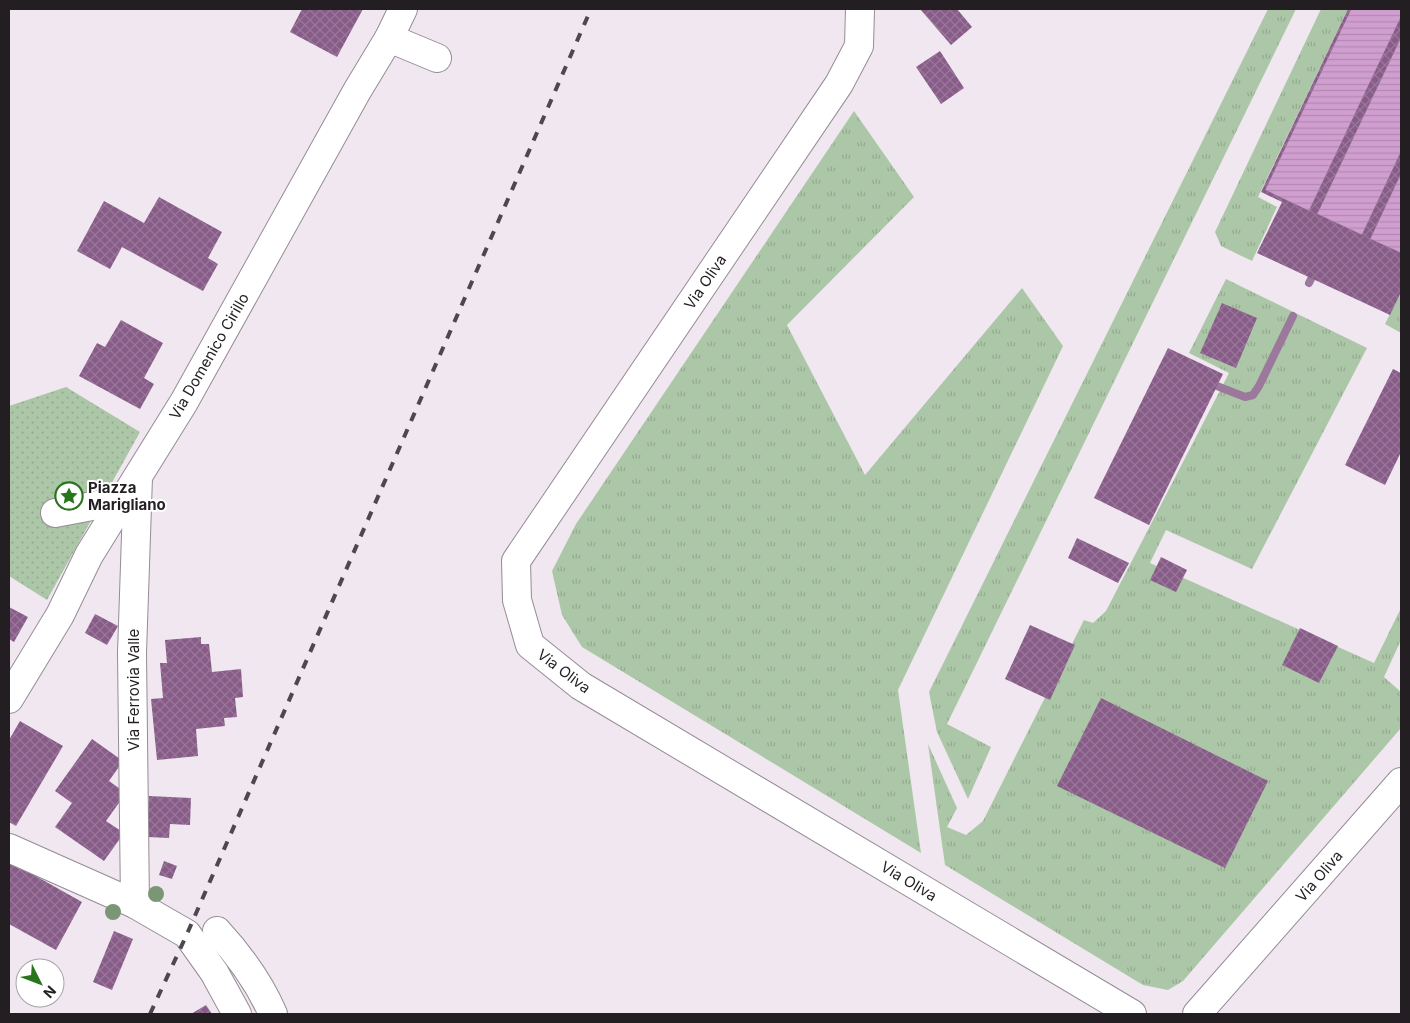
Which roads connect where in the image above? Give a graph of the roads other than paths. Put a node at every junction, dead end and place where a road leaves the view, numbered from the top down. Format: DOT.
graph roads {
  1 [pos="403,9"];
  2 [pos="860,9"];
  3 [pos="389,38"];
  4 [pos="437,58"];
  5 [pos="138,476"];
  6 [pos="124,500"];
  7 [pos="55,513"];
  8 [pos="9,699"];
  9 [pos="1401,782"];
  10 [pos="9,848"];
  11 [pos="135,904"];
  12 [pos="217,931"];
  13 [pos="262,988"];
  14 [pos="234,1007"];
  15 [pos="274,1014"];
  16 [pos="1132,1014"];
  17 [pos="1197,1014"];
  1 -- 3 [label="street, Via Domenico Cirillo"];
  2 -- 16 [label="street, Via Oliva"];
  3 -- 4 [label="street"];
  3 -- 5 [label="street, Via Domenico Cirillo"];
  5 -- 6 [label="street, Via Domenico Cirillo"];
  5 -- 11 [label="street, Via Ferrovia Valle"];
  6 -- 7 [label="street"];
  6 -- 8 [label="street, Via Domenico Cirillo"];
  9 -- 17 [label="street, Via Oliva"];
  10 -- 11 [label="street"];
  11 -- 14 [label="street"];
  12 -- 13 [label="street"];
  13 -- 14 [label="street"];
  13 -- 15 [label="street"];
}
